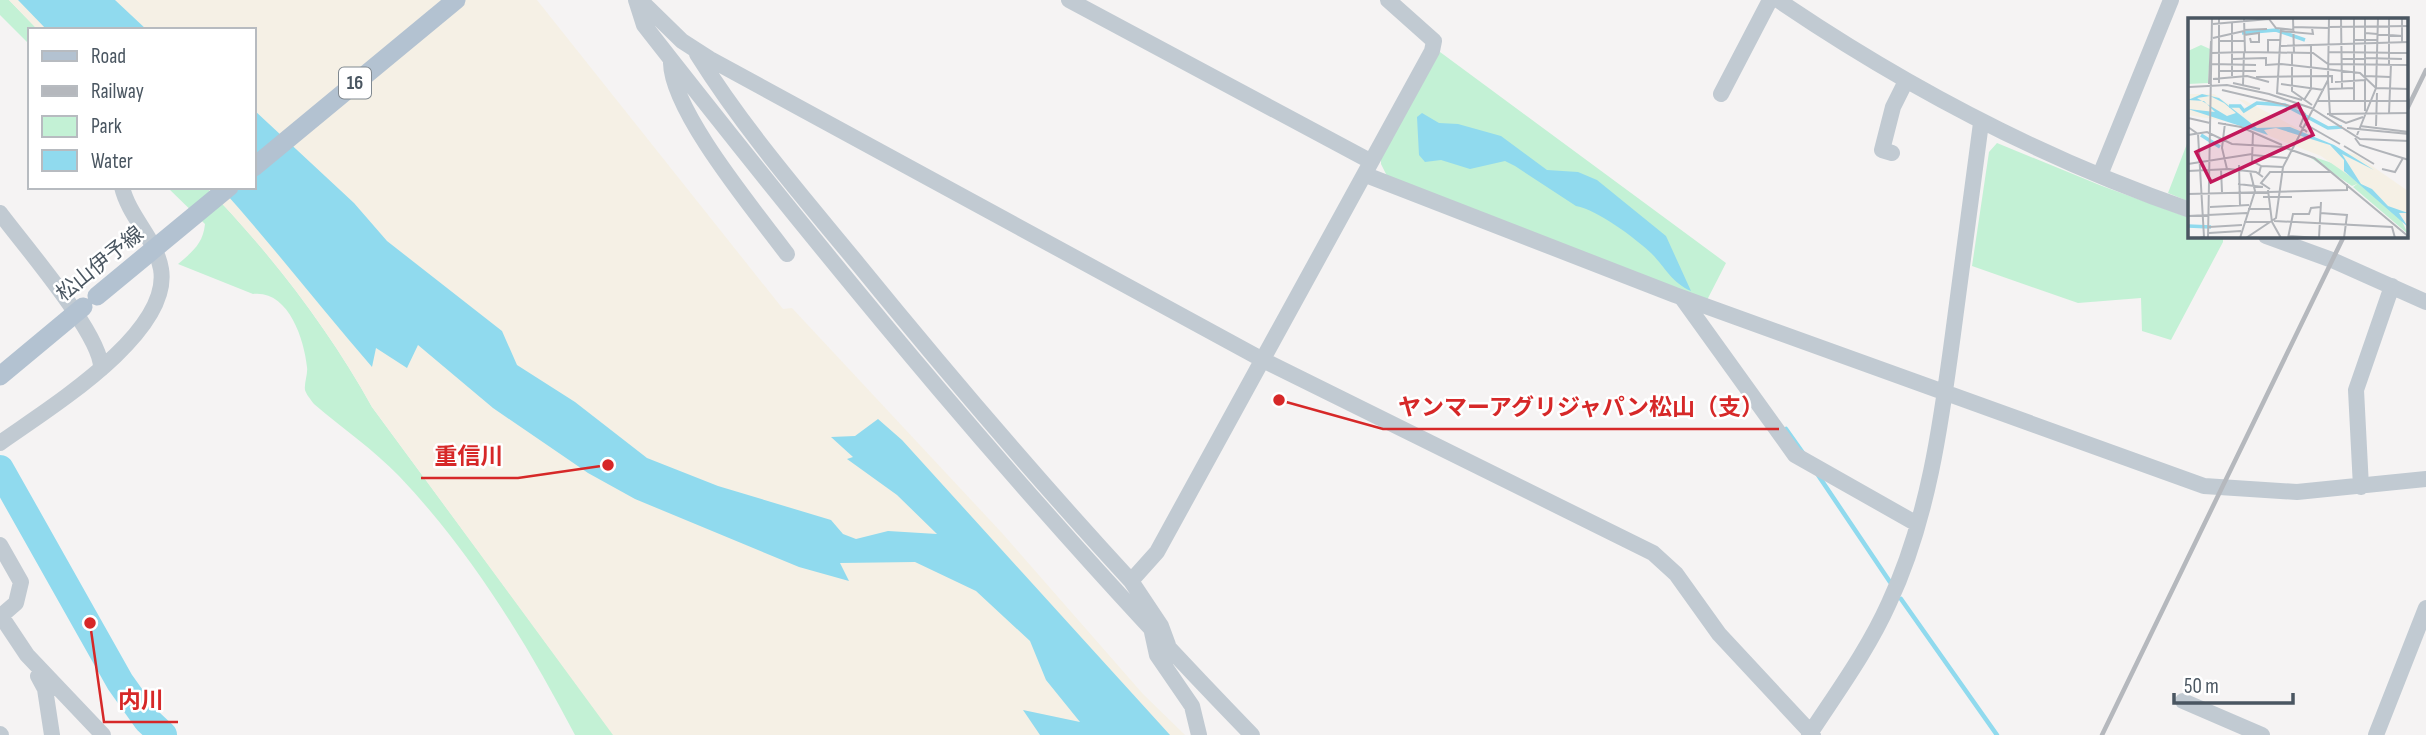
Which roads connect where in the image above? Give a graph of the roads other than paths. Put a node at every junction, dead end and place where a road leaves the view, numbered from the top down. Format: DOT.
graph roads {
  1 [pos="456,0"];
  2 [pos="638,0"];
  3 [pos="1069,0"];
  4 [pos="1388,0"];
  5 [pos="1770,0"];
  6 [pos="1778,0"];
  7 [pos="2171,0"];
  8 [pos="1094,6"];
  9 [pos="694,49"];
  10 [pos="671,60"];
  11 [pos="1906,80"];
  12 [pos="1721,94"];
  13 [pos="1981,122"];
  14 [pos="1892,153"];
  15 [pos="256,165"];
  16 [pos="1368,168"];
  17 [pos="2100,175"];
  18 [pos="123,189"];
  19 [pos="227,189"];
  20 [pos="2188,209"];
  21 [pos="0,213"];
  22 [pos="2271,238"];
  23 [pos="787,254"];
  24 [pos="2392,286"];
  25 [pos="1682,298"];
  26 [pos="2426,302"];
  27 [pos="1263,360"];
  28 [pos="101,369"];
  29 [pos="0,376"];
  30 [pos="1945,393"];
  31 [pos="0,443"];
  32 [pos="2426,479"];
  33 [pos="2361,487"];
  34 [pos="1917,524"];
  35 [pos="0,545"];
  36 [pos="1131,581"];
  37 [pos="2426,608"];
  38 [pos="1,616"];
  39 [pos="1152,632"];
  40 [pos="1170,651"];
  41 [pos="27,655"];
  42 [pos="2183,701"];
  43 [pos="1811,734"];
  44 [pos="52,735"];
  45 [pos="103,735"];
  46 [pos="1199,735"];
  47 [pos="1252,735"];
  48 [pos="2262,735"];
  49 [pos="2376,735"];
  1 -- 15 [label="main road, 16"];
  2 -- 9 [label="street"];
  2 -- 10 [label="street"];
  3 -- 8 [label="street"];
  4 -- 16 [label="street"];
  5 -- 12 [label="street"];
  6 -- 11 [label="street"];
  7 -- 17 [label="street"];
  8 -- 16 [label="street"];
  9 -- 27 [label="street"];
  9 -- 36 [label="street"];
  10 -- 23 [label="street"];
  10 -- 39 [label="street"];
  11 -- 13 [label="street"];
  11 -- 14 [label="street"];
  13 -- 17 [label="street"];
  13 -- 30 [label="street"];
  16 -- 25 [label="street"];
  16 -- 27 [label="street"];
  17 -- 20 [label="street"];
  18 -- 28 [label="street"];
  19 -- 29 [label="main road, 松山伊予線, bridge"];
  21 -- 28 [label="street"];
  22 -- 24 [label="street"];
  24 -- 26 [label="street"];
  24 -- 33 [label="street"];
  25 -- 30 [label="street"];
  25 -- 34 [label="street"];
  27 -- 36 [label="street"];
  27 -- 43 [label="street"];
  28 -- 31 [label="street"];
  30 -- 33 [label="street"];
  30 -- 34 [label="street"];
  32 -- 33 [label="street"];
  34 -- 43 [label="street"];
  35 -- 38 [label="street"];
  36 -- 40 [label="street"];
  37 -- 49 [label="street"];
  38 -- 41 [label="street"];
  39 -- 40 [label="street"];
  39 -- 46 [label="street"];
  40 -- 47 [label="street"];
  41 -- 44 [label="street"];
  41 -- 45 [label="street"];
  42 -- 48 [label="street"];
}
